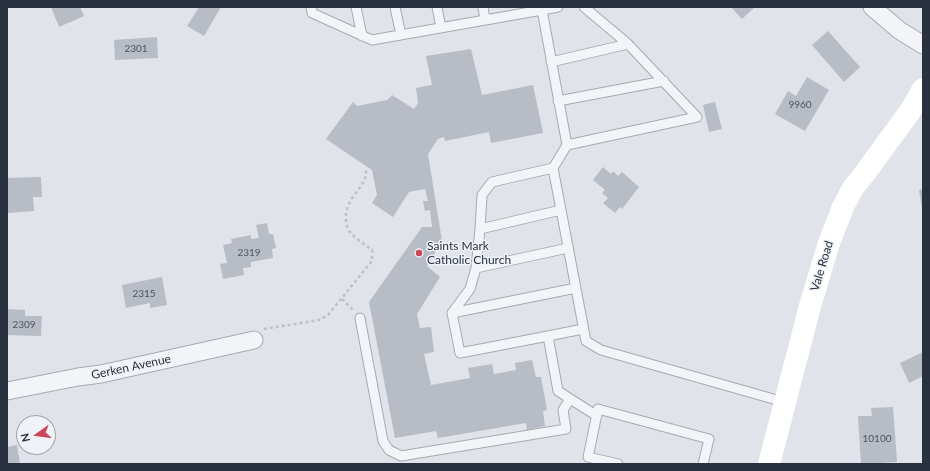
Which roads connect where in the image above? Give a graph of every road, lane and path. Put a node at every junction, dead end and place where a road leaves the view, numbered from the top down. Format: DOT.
graph roads {
  1 [pos="311,7"];
  2 [pos="356,7"];
  3 [pos="395,7"];
  4 [pos="437,7"];
  5 [pos="483,7"];
  6 [pos="554,7"];
  7 [pos="584,7"];
  8 [pos="872,7"];
  9 [pos="542,10"];
  10 [pos="485,20"];
  11 [pos="441,28"];
  12 [pos="401,35"];
  13 [pos="362,36"];
  14 [pos="628,44"];
  15 [pos="923,45"];
  16 [pos="551,62"];
  17 [pos="664,81"];
  18 [pos="923,90"];
  19 [pos="558,101"];
  20 [pos="566,145"];
  21 [pos="553,168"];
  22 [pos="366,170"];
  23 [pos="561,210"];
  24 [pos="480,229"];
  25 [pos="568,248"];
  26 [pos="476,268"];
  27 [pos="576,288"];
  28 [pos="342,299"];
  29 [pos="452,313"];
  30 [pos="360,318"];
  31 [pos="583,329"];
  32 [pos="548,336"];
  33 [pos="254,340"];
  34 [pos="7,392"];
  35 [pos="570,399"];
  36 [pos="784,402"];
  37 [pos="597,416"];
  38 [pos="618,464"];
  39 [pos="703,464"];
  40 [pos="769,464"];
  1 -- 13 [label="lane"];
  2 -- 13 [label="lane"];
  3 -- 12 [label="lane"];
  4 -- 11 [label="lane"];
  5 -- 10 [label="lane"];
  6 -- 9 [label="lane"];
  7 -- 14 [label="lane"];
  8 -- 15 [label="street"];
  9 -- 10 [label="lane"];
  9 -- 16 [label="lane"];
  10 -- 11 [label="lane"];
  11 -- 12 [label="lane"];
  12 -- 13 [label="lane"];
  14 -- 16 [label="lane"];
  14 -- 17 [label="lane"];
  16 -- 19 [label="lane"];
  17 -- 19 [label="lane"];
  17 -- 20 [label="lane"];
  18 -- 36 [label="main road, Vale Road"];
  19 -- 20 [label="lane"];
  20 -- 21 [label="lane"];
  21 -- 23 [label="lane"];
  21 -- 24 [label="lane"];
  22 -- 28 [label="path"];
  23 -- 24 [label="lane"];
  23 -- 25 [label="lane"];
  24 -- 26 [label="lane"];
  25 -- 26 [label="lane"];
  25 -- 27 [label="lane"];
  26 -- 29 [label="lane"];
  27 -- 29 [label="lane"];
  27 -- 31 [label="lane"];
  28 -- 30 [label="path"];
  28 -- 33 [label="path"];
  29 -- 32 [label="lane"];
  30 -- 35 [label="lane"];
  31 -- 32 [label="lane"];
  31 -- 36 [label="lane"];
  32 -- 35 [label="lane"];
  33 -- 34 [label="street, Gerken Avenue"];
  35 -- 37 [label="lane"];
  36 -- 40 [label="main road, Vale Road"];
  37 -- 38 [label="lane"];
  37 -- 39 [label="lane"];
}
